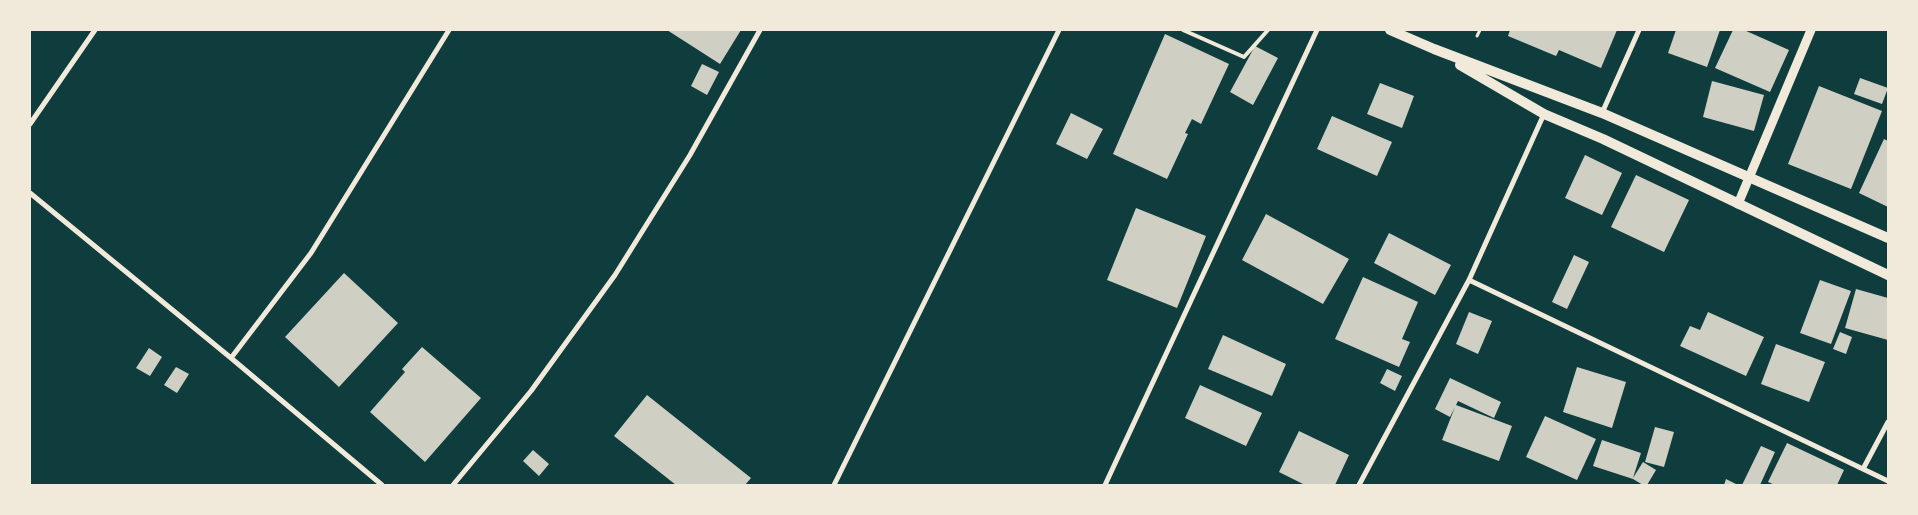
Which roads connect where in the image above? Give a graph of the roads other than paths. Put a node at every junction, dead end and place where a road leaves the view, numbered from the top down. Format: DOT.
graph roads {
  1 [pos="95,30"];
  2 [pos="448,30"];
  3 [pos="760,30"];
  4 [pos="1059,30"];
  5 [pos="1183,30"];
  6 [pos="1268,30"];
  7 [pos="1317,30"];
  8 [pos="1390,30"];
  9 [pos="1639,30"];
  10 [pos="1811,30"];
  11 [pos="1434,49"];
  12 [pos="1602,113"];
  13 [pos="1544,114"];
  14 [pos="30,124"];
  15 [pos="1750,178"];
  16 [pos="30,193"];
  17 [pos="1738,204"];
  18 [pos="1888,238"];
  19 [pos="1888,275"];
  20 [pos="1469,280"];
  21 [pos="231,358"];
  22 [pos="1888,422"];
  23 [pos="1863,469"];
  24 [pos="1888,481"];
  25 [pos="382,485"];
  26 [pos="453,485"];
  27 [pos="834,485"];
  28 [pos="1105,485"];
  29 [pos="1359,485"];
  1 -- 14 [label="street"];
  2 -- 21 [label="street"];
  3 -- 26 [label="street"];
  4 -- 27 [label="street"];
  5 -- 6 [label="lane"];
  7 -- 28 [label="street"];
  8 -- 11 [label="main road"];
  9 -- 12 [label="street"];
  10 -- 15 [label="street"];
  11 -- 12 [label="main road"];
  11 -- 13 [label="main road"];
  12 -- 15 [label="main road"];
  13 -- 17 [label="main road"];
  13 -- 20 [label="street"];
  15 -- 17 [label="street"];
  15 -- 18 [label="main road"];
  16 -- 21 [label="street"];
  17 -- 19 [label="main road"];
  20 -- 23 [label="street"];
  20 -- 29 [label="street"];
  21 -- 25 [label="street"];
  22 -- 23 [label="street"];
  23 -- 24 [label="street"];
}
